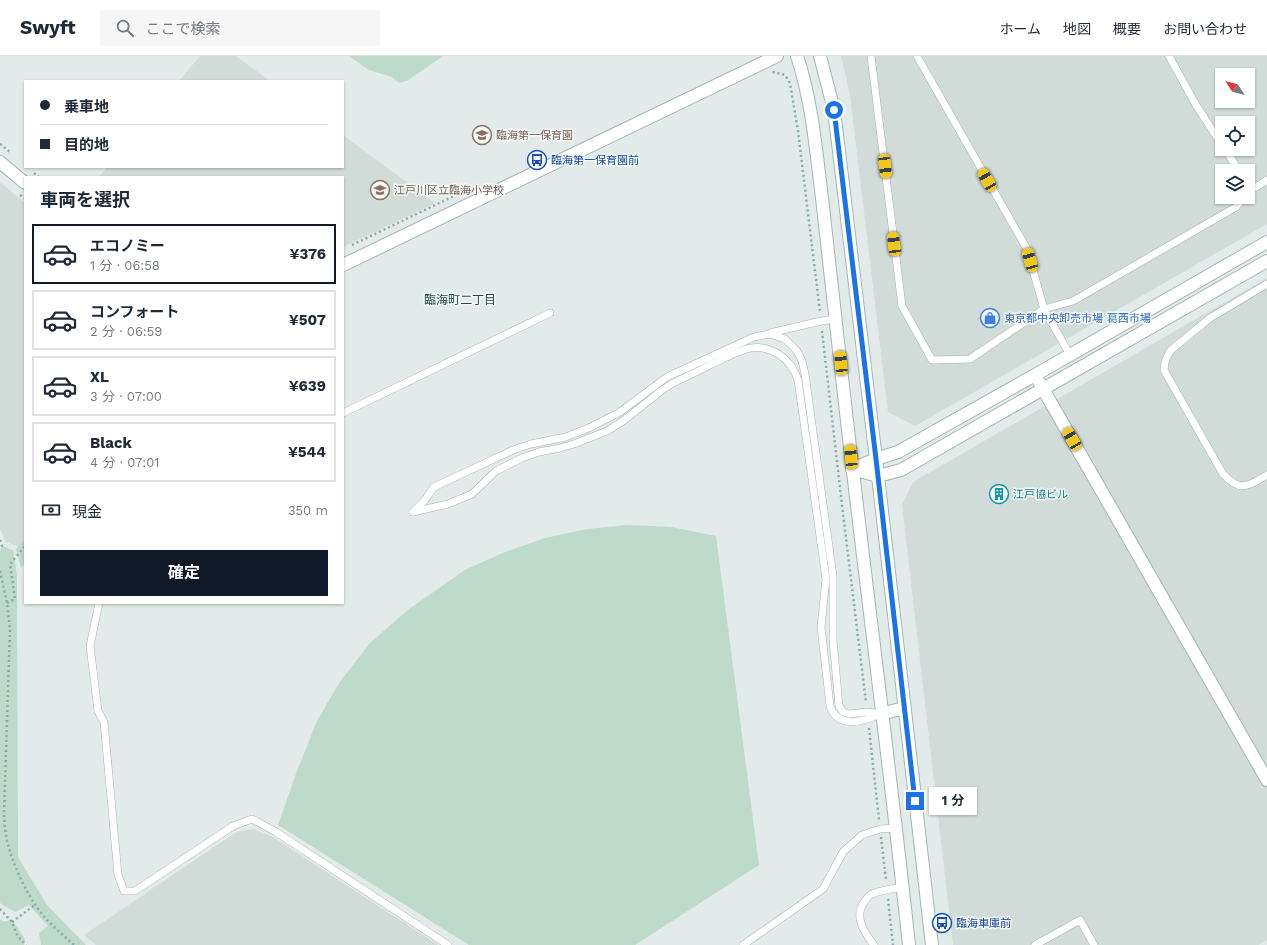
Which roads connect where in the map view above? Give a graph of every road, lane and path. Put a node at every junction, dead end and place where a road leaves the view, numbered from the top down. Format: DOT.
graph roads {
  1 [pos="777,56"];
  2 [pos="797,56"];
  3 [pos="820,56"];
  4 [pos="871,56"];
  5 [pos="916,56"];
  6 [pos="1169,56"];
  7 [pos="774,72"];
  8 [pos="1215,134"];
  9 [pos="0,162"];
  10 [pos="1267,180"];
  11 [pos="24,182"];
  12 [pos="1255,186"];
  13 [pos="1238,204"];
  14 [pos="1267,242"];
  15 [pos="1267,261"];
  16 [pos="344,265"];
  17 [pos="1267,284"];
  18 [pos="1044,309"];
  19 [pos="550,313"];
  20 [pos="836,319"];
  21 [pos="822,321"];
  22 [pos="762,335"];
  23 [pos="1070,355"];
  24 [pos="1035,375"];
  25 [pos="1043,389"];
  26 [pos="344,413"];
  27 [pos="876,459"];
  28 [pos="852,469"];
  29 [pos="1267,475"];
  30 [pos="878,476"];
  31 [pos="0,540"];
  32 [pos="24,547"];
  33 [pos="0,549"];
  34 [pos="0,571"];
  35 [pos="1,580"];
  36 [pos="7,603"];
  37 [pos="99,604"];
  38 [pos="904,708"];
  39 [pos="867,712"];
  40 [pos="881,714"];
  41 [pos="868,720"];
  42 [pos="1267,780"];
  43 [pos="896,828"];
  44 [pos="880,829"];
  45 [pos="902,887"];
  46 [pos="887,890"];
  47 [pos="36,904"];
  48 [pos="0,909"];
  49 [pos="12,922"];
  50 [pos="26,945"];
  51 [pos="74,945"];
  52 [pos="448,945"];
  53 [pos="743,945"];
  54 [pos="874,945"];
  55 [pos="893,945"];
  56 [pos="908,945"];
  57 [pos="932,945"];
  58 [pos="1035,945"];
  59 [pos="1094,945"];
  1 -- 16 [label="street"];
  2 -- 20 [label="street"];
  3 -- 27 [label="street"];
  4 -- 18 [label="lane"];
  5 -- 18 [label="lane"];
  6 -- 8 [label="lane"];
  7 -- 21 [label="path"];
  9 -- 11 [label="street"];
  10 -- 12 [label="lane"];
  13 -- 18 [label="lane"];
  14 -- 23 [label="street"];
  15 -- 25 [label="street"];
  17 -- 29 [label="lane"];
  18 -- 23 [label="lane"];
  19 -- 26 [label="lane"];
  20 -- 21 [label="lane"];
  20 -- 28 [label="street"];
  21 -- 22 [label="lane"];
  21 -- 39 [label="path"];
  22 -- 39 [label="lane"];
  22 -- 41 [label="lane"];
  23 -- 24 [label="street"];
  24 -- 25 [label="street"];
  24 -- 27 [label="street"];
  25 -- 30 [label="street"];
  25 -- 42 [label="street"];
  27 -- 28 [label="street"];
  27 -- 30 [label="street"];
  28 -- 30 [label="street"];
  28 -- 40 [label="street"];
  30 -- 38 [label="street"];
  31 -- 33 [label="path"];
  32 -- 36 [label="path"];
  34 -- 35 [label="path"];
  35 -- 36 [label="path"];
  36 -- 47 [label="path"];
  37 -- 52 [label="lane"];
  38 -- 40 [label="street"];
  38 -- 57 [label="street"];
  39 -- 40 [label="lane"];
  40 -- 41 [label="lane"];
  40 -- 43 [label="street"];
  41 -- 44 [label="path"];
  43 -- 44 [label="lane"];
  43 -- 45 [label="street"];
  44 -- 46 [label="path"];
  44 -- 53 [label="lane"];
  45 -- 46 [label="lane"];
  45 -- 56 [label="street"];
  46 -- 54 [label="lane"];
  46 -- 55 [label="path"];
  47 -- 49 [label="path"];
  47 -- 51 [label="path"];
  48 -- 49 [label="path"];
  49 -- 50 [label="path"];
  58 -- 59 [label="lane"];
}
